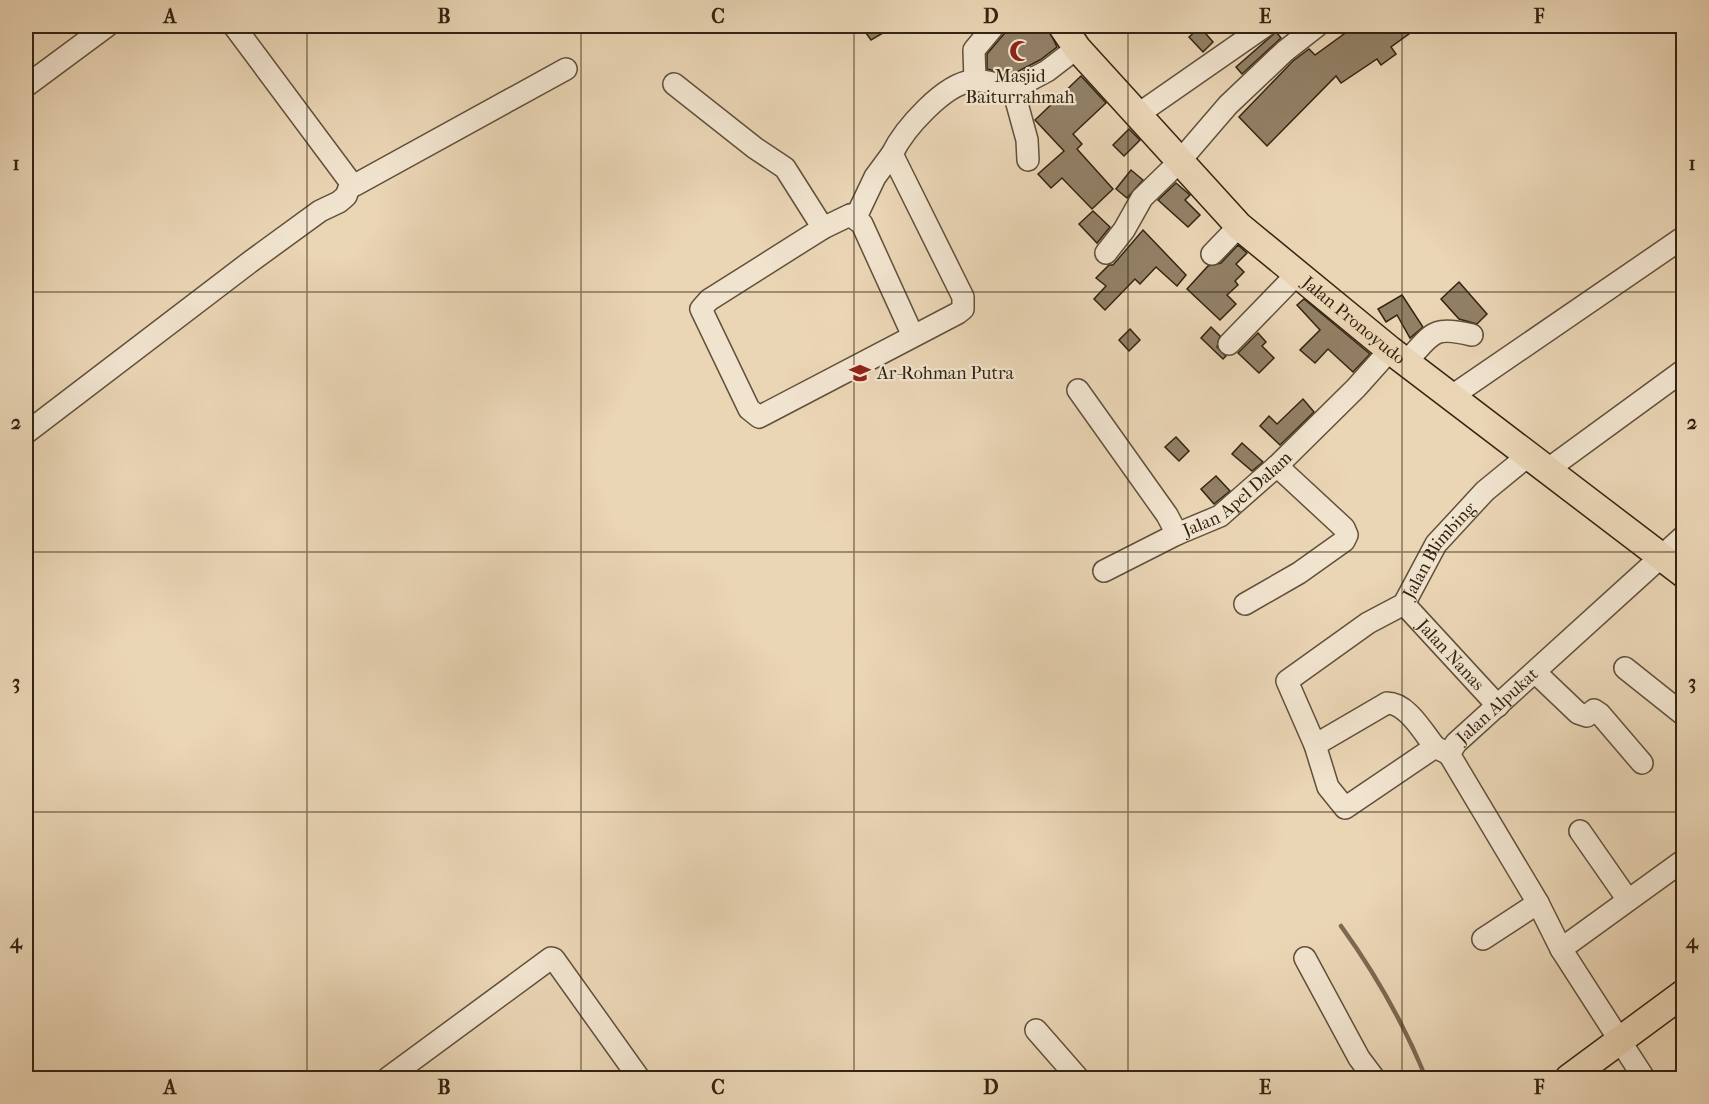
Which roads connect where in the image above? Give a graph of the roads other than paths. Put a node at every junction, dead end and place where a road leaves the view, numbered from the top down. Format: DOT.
graph roads {
  1 [pos="107,26"];
  2 [pos="234,26"];
  3 [pos="994,26"];
  4 [pos="1062,26"];
  5 [pos="1265,26"];
  6 [pos="1317,26"];
  7 [pos="1077,48"];
  8 [pos="566,69"];
  9 [pos="975,80"];
  10 [pos="674,84"];
  11 [pos="26,86"];
  12 [pos="1013,89"];
  13 [pos="1137,115"];
  14 [pos="892,154"];
  15 [pos="1028,160"];
  16 [pos="1179,162"];
  17 [pos="351,183"];
  18 [pos="856,217"];
  19 [pos="1239,226"];
  20 [pos="823,228"];
  21 [pos="1683,237"];
  22 [pos="1106,253"];
  23 [pos="1212,254"];
  24 [pos="1298,273"];
  25 [pos="1472,334"];
  26 [pos="913,336"];
  27 [pos="1229,344"];
  28 [pos="1398,356"];
  29 [pos="1683,370"];
  30 [pos="1078,390"];
  31 [pos="1452,396"];
  32 [pos="26,433"];
  33 [pos="1538,463"];
  34 [pos="1277,466"];
  35 [pos="1177,534"];
  36 [pos="1683,536"];
  37 [pos="1659,556"];
  38 [pos="1104,571"];
  39 [pos="1683,574"];
  40 [pos="1245,604"];
  41 [pos="1404,604"];
  42 [pos="1625,668"];
  43 [pos="1536,673"];
  44 [pos="1498,706"];
  45 [pos="1683,715"];
  46 [pos="1315,745"];
  47 [pos="1442,750"];
  48 [pos="1642,763"];
  49 [pos="1580,831"];
  50 [pos="1683,860"];
  51 [pos="1628,900"];
  52 [pos="1538,903"];
  53 [pos="1483,939"];
  54 [pos="1561,949"];
  55 [pos="1305,958"];
  56 [pos="1683,993"];
  57 [pos="1036,1030"];
  58 [pos="1620,1040"];
  59 [pos="388,1078"];
  60 [pos="639,1078"];
  61 [pos="1078,1078"];
  62 [pos="1374,1078"];
  63 [pos="1569,1078"];
  64 [pos="1644,1078"];
  1 -- 11 [label="street"];
  2 -- 17 [label="street"];
  3 -- 9 [label="street"];
  4 -- 7 [label="main road, Jalan Pronoyudo"];
  5 -- 13 [label="street"];
  6 -- 16 [label="street"];
  7 -- 12 [label="street"];
  7 -- 13 [label="main road, Jalan Pronoyudo"];
  8 -- 17 [label="street"];
  9 -- 12 [label="street"];
  9 -- 14 [label="street"];
  10 -- 20 [label="street"];
  12 -- 15 [label="street"];
  13 -- 16 [label="main road, Jalan Pronoyudo"];
  14 -- 18 [label="street"];
  14 -- 26 [label="street"];
  16 -- 19 [label="main road, Jalan Pronoyudo"];
  16 -- 22 [label="street"];
  17 -- 32 [label="street"];
  18 -- 20 [label="street"];
  18 -- 26 [label="street"];
  19 -- 23 [label="street"];
  19 -- 24 [label="main road, Jalan Pronoyudo"];
  20 -- 26 [label="street"];
  21 -- 31 [label="street"];
  24 -- 27 [label="street"];
  24 -- 28 [label="main road, Jalan Pronoyudo"];
  25 -- 28 [label="street, Jalan Apel Dalam"];
  28 -- 31 [label="main road, Jalan Pronoyudo"];
  28 -- 34 [label="street, Jalan Apel Dalam"];
  29 -- 33 [label="street, Jalan Blimbing"];
  30 -- 35 [label="street, Jalan Apel Dalam"];
  31 -- 33 [label="main road, Jalan Pronoyudo"];
  33 -- 37 [label="main road, Jalan Pronoyudo"];
  33 -- 41 [label="street, Jalan Blimbing"];
  34 -- 35 [label="street, Jalan Apel Dalam"];
  34 -- 40 [label="street"];
  35 -- 38 [label="street"];
  36 -- 37 [label="street, Jalan Alpukat"];
  37 -- 39 [label="main road, Jalan Pronoyudo"];
  37 -- 43 [label="street, Jalan Alpukat"];
  41 -- 44 [label="street, Jalan Nanas"];
  41 -- 46 [label="street, Jalan Blimbing"];
  42 -- 45 [label="street"];
  43 -- 44 [label="street, Jalan Alpukat"];
  43 -- 48 [label="street"];
  44 -- 47 [label="street, Jalan Alpukat"];
  46 -- 47 [label="street"];
  46 -- 47 [label="street"];
  47 -- 52 [label="street, Jalan Alpukat"];
  49 -- 51 [label="street"];
  50 -- 51 [label="street"];
  51 -- 54 [label="street"];
  52 -- 53 [label="street"];
  52 -- 54 [label="street, Jalan Alpukat"];
  54 -- 58 [label="street, Jalan Alpukat"];
  55 -- 62 [label="street"];
  56 -- 58 [label="main road"];
  57 -- 61 [label="street"];
  58 -- 63 [label="main road"];
  58 -- 64 [label="street, Jalan Alpukat"];
  59 -- 60 [label="street"];
}
